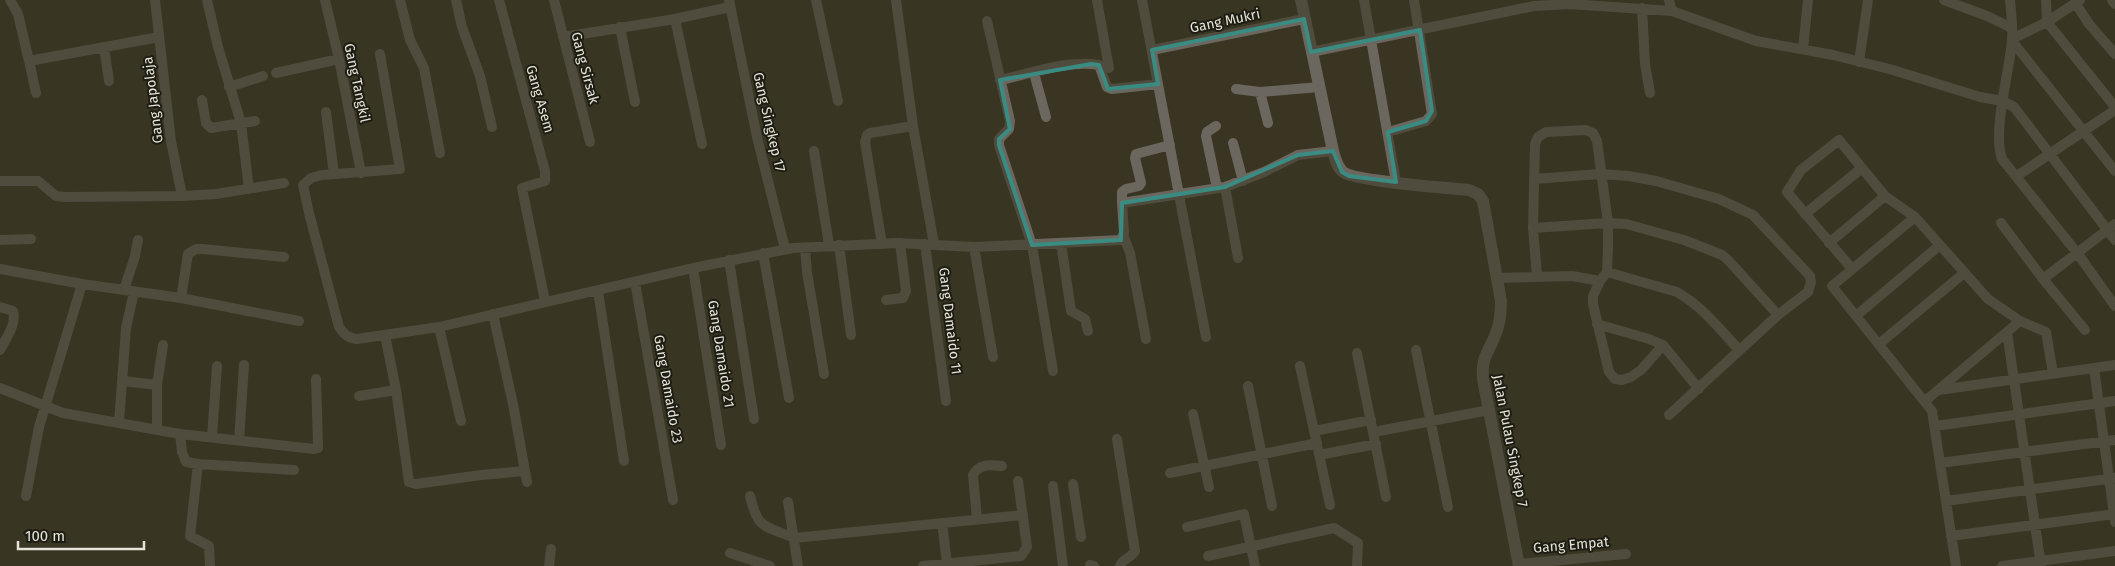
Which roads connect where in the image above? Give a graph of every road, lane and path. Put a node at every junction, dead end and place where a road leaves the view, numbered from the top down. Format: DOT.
graph roads {
  1 [pos="10,0"];
  2 [pos="155,0"];
  3 [pos="207,0"];
  4 [pos="325,0"];
  5 [pos="400,0"];
  6 [pos="456,0"];
  7 [pos="499,0"];
  8 [pos="554,0"];
  9 [pos="816,0"];
  10 [pos="896,0"];
  11 [pos="1097,0"];
  12 [pos="1142,0"];
  13 [pos="1300,0"];
  14 [pos="1364,0"];
  15 [pos="1414,0"];
  16 [pos="1669,0"];
  17 [pos="1808,0"];
  18 [pos="1868,0"];
  19 [pos="1944,0"];
  20 [pos="2010,0"];
  21 [pos="2046,0"];
  22 [pos="2112,0"];
  23 [pos="2078,2"];
  24 [pos="1533,3"];
  25 [pos="730,4"];
  26 [pos="2115,4"];
  27 [pos="1642,8"];
  28 [pos="1672,11"];
  29 [pos="675,19"];
  30 [pos="1304,19"];
  31 [pos="987,22"];
  32 [pos="2048,22"];
  33 [pos="620,27"];
  34 [pos="2012,28"];
  35 [pos="1420,30"];
  36 [pos="159,37"];
  37 [pos="562,37"];
  38 [pos="1371,39"];
  39 [pos="2012,40"];
  40 [pos="104,47"];
  41 [pos="1804,49"];
  42 [pos="1152,50"];
  43 [pos="1311,52"];
  44 [pos="380,54"];
  45 [pos="2115,54"];
  46 [pos="339,59"];
  47 [pos="30,60"];
  48 [pos="1859,62"];
  49 [pos="1109,68"];
  50 [pos="276,73"];
  51 [pos="1034,73"];
  52 [pos="264,76"];
  53 [pos="1000,80"];
  54 [pos="109,81"];
  55 [pos="1158,84"];
  56 [pos="229,87"];
  57 [pos="1319,87"];
  58 [pos="1236,90"];
  59 [pos="1260,92"];
  60 [pos="1650,92"];
  61 [pos="36,93"];
  62 [pos="202,100"];
  63 [pos="838,101"];
  64 [pos="2003,101"];
  65 [pos="635,102"];
  66 [pos="2115,109"];
  67 [pos="326,112"];
  68 [pos="1046,117"];
  69 [pos="255,121"];
  70 [pos="241,123"];
  71 [pos="1268,123"];
  72 [pos="913,126"];
  73 [pos="1216,126"];
  74 [pos="492,127"];
  75 [pos="2084,131"];
  76 [pos="1388,132"];
  77 [pos="590,142"];
  78 [pos="1234,143"];
  79 [pos="702,144"];
  80 [pos="1170,145"];
  81 [pos="1333,151"];
  82 [pos="814,152"];
  83 [pos="440,153"];
  84 [pos="2049,154"];
  85 [pos="1862,168"];
  86 [pos="2115,171"];
  87 [pos="361,173"];
  88 [pos="334,174"];
  89 [pos="1600,174"];
  90 [pos="2017,176"];
  91 [pos="1534,179"];
  92 [pos="0,181"];
  93 [pos="1243,181"];
  94 [pos="1396,182"];
  95 [pos="284,183"];
  96 [pos="1221,188"];
  97 [pos="250,189"];
  98 [pos="1180,194"];
  99 [pos="182,196"];
  100 [pos="1885,196"];
  101 [pos="1122,204"];
  102 [pos="1805,214"];
  103 [pos="1915,217"];
  104 [pos="1608,223"];
  105 [pos="2001,223"];
  106 [pos="2111,227"];
  107 [pos="1533,228"];
  108 [pos="31,239"];
  109 [pos="0,240"];
  110 [pos="138,240"];
  111 [pos="2115,240"];
  112 [pos="900,243"];
  113 [pos="1061,243"];
  114 [pos="1829,243"];
  115 [pos="882,244"];
  116 [pos="930,244"];
  117 [pos="1130,244"];
  118 [pos="834,245"];
  119 [pos="1032,245"];
  120 [pos="1940,245"];
  121 [pos="974,247"];
  122 [pos="805,248"];
  123 [pos="785,249"];
  124 [pos="763,253"];
  125 [pos="2078,254"];
  126 [pos="284,257"];
  127 [pos="1238,258"];
  128 [pos="729,260"];
  129 [pos="693,268"];
  130 [pos="0,269"];
  131 [pos="1852,269"];
  132 [pos="1607,272"];
  133 [pos="1964,273"];
  134 [pos="1537,276"];
  135 [pos="1496,278"];
  136 [pos="2044,279"];
  137 [pos="1600,281"];
  138 [pos="636,282"];
  139 [pos="82,284"];
  140 [pos="129,291"];
  141 [pos="598,291"];
  142 [pos="180,298"];
  143 [pos="886,300"];
  144 [pos="545,301"];
  145 [pos="2115,306"];
  146 [pos="0,307"];
  147 [pos="493,314"];
  148 [pos="1778,315"];
  149 [pos="1856,316"];
  150 [pos="299,320"];
  151 [pos="2020,321"];
  152 [pos="1597,324"];
  153 [pos="439,327"];
  154 [pos="2085,330"];
  155 [pos="1088,331"];
  156 [pos="2007,332"];
  157 [pos="385,335"];
  158 [pos="851,335"];
  159 [pos="1206,337"];
  160 [pos="1146,339"];
  161 [pos="1879,344"];
  162 [pos="163,345"];
  163 [pos="1664,345"];
  164 [pos="0,350"];
  165 [pos="1416,350"];
  166 [pos="1739,350"];
  167 [pos="1357,353"];
  168 [pos="993,357"];
  169 [pos="2115,364"];
  170 [pos="217,366"];
  171 [pos="244,366"];
  172 [pos="1300,366"];
  173 [pos="2094,368"];
  174 [pos="1053,371"];
  175 [pos="2053,373"];
  176 [pos="824,374"];
  177 [pos="316,379"];
  178 [pos="2014,379"];
  179 [pos="123,381"];
  180 [pos="158,385"];
  181 [pos="1248,386"];
  182 [pos="0,388"];
  183 [pos="1698,389"];
  184 [pos="396,390"];
  185 [pos="1939,390"];
  186 [pos="359,396"];
  187 [pos="789,398"];
  188 [pos="946,401"];
  189 [pos="1925,402"];
  190 [pos="2115,402"];
  191 [pos="2099,404"];
  192 [pos="45,407"];
  193 [pos="1489,410"];
  194 [pos="1194,414"];
  195 [pos="2019,414"];
  196 [pos="1669,415"];
  197 [pos="754,419"];
  198 [pos="1371,420"];
  199 [pos="461,421"];
  200 [pos="1430,421"];
  201 [pos="119,422"];
  202 [pos="1934,426"];
  203 [pos="157,430"];
  204 [pos="1314,431"];
  205 [pos="1374,432"];
  206 [pos="180,434"];
  207 [pos="212,437"];
  208 [pos="238,440"];
  209 [pos="1117,440"];
  210 [pos="2115,440"];
  211 [pos="2104,441"];
  212 [pos="1317,443"];
  213 [pos="1376,444"];
  214 [pos="721,445"];
  215 [pos="2024,452"];
  216 [pos="1260,454"];
  217 [pos="1319,455"];
  218 [pos="624,461"];
  219 [pos="198,464"];
  220 [pos="1940,464"];
  221 [pos="1002,466"];
  222 [pos="1205,466"];
  223 [pos="294,470"];
  224 [pos="525,471"];
  225 [pos="1170,474"];
  226 [pos="2112,478"];
  227 [pos="1018,481"];
  228 [pos="527,482"];
  229 [pos="1073,484"];
  230 [pos="1054,486"];
  231 [pos="1209,487"];
  232 [pos="2030,489"];
  233 [pos="26,496"];
  234 [pos="750,496"];
  235 [pos="1386,497"];
  236 [pos="673,500"];
  237 [pos="1946,501"];
  238 [pos="788,502"];
  239 [pos="1272,506"];
  240 [pos="1330,506"];
  241 [pos="1448,507"];
  242 [pos="1023,515"];
  243 [pos="2115,516"];
  244 [pos="1078,517"];
  245 [pos="977,519"];
  246 [pos="1059,520"];
  247 [pos="942,524"];
  248 [pos="2035,525"];
  249 [pos="1187,527"];
  250 [pos="1951,536"];
  251 [pos="1082,537"];
  252 [pos="794,538"];
  253 [pos="1251,546"];
  254 [pos="551,550"];
  255 [pos="2115,551"];
  256 [pos="730,553"];
  257 [pos="1626,554"];
  258 [pos="1208,556"];
  259 [pos="1003,562"];
  260 [pos="2041,563"];
  261 [pos="954,564"];
  262 [pos="1519,565"];
  263 [pos="210,566"];
  264 [pos="549,566"];
  265 [pos="770,566"];
  266 [pos="798,566"];
  267 [pos="924,566"];
  268 [pos="1063,566"];
  269 [pos="1120,566"];
  270 [pos="1256,566"];
  271 [pos="1357,566"];
  272 [pos="1956,566"];
  273 [pos="2002,566"];
  1 -- 47 [label="street"];
  2 -- 36 [label="street, Gang Japolaja"];
  3 -- 56 [label="street"];
  4 -- 46 [label="street, Gang Tangkil"];
  5 -- 83 [label="street"];
  6 -- 74 [label="street"];
  7 -- 144 [label="street, Gang Asem"];
  8 -- 37 [label="street, Gang Sirsak"];
  9 -- 63 [label="street"];
  10 -- 72 [label="street, Gang Damaido 11"];
  11 -- 49 [label="street"];
  12 -- 42 [label="street"];
  13 -- 30 [label="street, Jalan Pulau Singkep 7"];
  14 -- 38 [label="street"];
  15 -- 35 [label="street"];
  16 -- 28 [label="street"];
  17 -- 41 [label="street"];
  18 -- 48 [label="street"];
  19 -- 34 [label="street"];
  20 -- 34 [label="street"];
  21 -- 32 [label="street"];
  22 -- 26 [label="street"];
  23 -- 32 [label="street"];
  23 -- 45 [label="street"];
  24 -- 27 [label="street"];
  24 -- 35 [label="street"];
  25 -- 29 [label="street"];
  25 -- 123 [label="street, Gang Singkep 17"];
  27 -- 28 [label="street"];
  27 -- 60 [label="street"];
  28 -- 41 [label="street"];
  29 -- 33 [label="street"];
  29 -- 79 [label="street"];
  30 -- 42 [label="street, Gang Mukri"];
  30 -- 43 [label="street, Jalan Pulau Singkep 7"];
  31 -- 53 [label="street"];
  32 -- 39 [label="street"];
  32 -- 66 [label="street"];
  33 -- 37 [label="street"];
  33 -- 65 [label="street"];
  34 -- 39 [label="street"];
  35 -- 38 [label="street"];
  35 -- 76 [label="street"];
  36 -- 40 [label="street"];
  36 -- 99 [label="street, Gang Japolaja"];
  37 -- 77 [label="street, Gang Sirsak"];
  38 -- 43 [label="street"];
  38 -- 76 [label="street"];
  39 -- 64 [label="street"];
  39 -- 75 [label="street"];
  40 -- 47 [label="street"];
  40 -- 54 [label="street"];
  41 -- 48 [label="street"];
  42 -- 55 [label="street"];
  43 -- 57 [label="street, Jalan Pulau Singkep 7"];
  44 -- 87 [label="street"];
  46 -- 50 [label="street"];
  46 -- 87 [label="street, Gang Tangkil"];
  47 -- 61 [label="street"];
  48 -- 64 [label="street"];
  51 -- 53 [label="street"];
  51 -- 55 [label="street"];
  51 -- 68 [label="street"];
  52 -- 56 [label="street"];
  53 -- 119 [label="street"];
  55 -- 80 [label="street"];
  56 -- 70 [label="street"];
  57 -- 59 [label="street"];
  57 -- 81 [label="street, Jalan Pulau Singkep 7"];
  58 -- 59 [label="street"];
  59 -- 71 [label="street"];
  62 -- 70 [label="street"];
  64 -- 84 [label="street"];
  64 -- 90 [label="street"];
  66 -- 75 [label="street"];
  67 -- 88 [label="street"];
  69 -- 70 [label="street"];
  70 -- 97 [label="street"];
  72 -- 115 [label="street"];
  72 -- 116 [label="street, Gang Damaido 11"];
  73 -- 96 [label="street"];
  75 -- 84 [label="street"];
  75 -- 86 [label="street"];
  76 -- 94 [label="street"];
  78 -- 93 [label="street"];
  80 -- 98 [label="street"];
  80 -- 101 [label="street"];
  81 -- 93 [label="street"];
  81 -- 94 [label="street, Jalan Pulau Singkep 7"];
  82 -- 118 [label="street"];
  84 -- 90 [label="street"];
  84 -- 106 [label="street"];
  85 -- 100 [label="street"];
  85 -- 102 [label="street"];
  85 -- 102 [label="street"];
  87 -- 88 [label="street"];
  88 -- 157 [label="street"];
  89 -- 91 [label="street"];
  89 -- 91 [label="street"];
  89 -- 104 [label="street"];
  89 -- 148 [label="street"];
  90 -- 125 [label="street"];
  91 -- 107 [label="street"];
  92 -- 99 [label="street"];
  93 -- 96 [label="street"];
  94 -- 135 [label="street, Jalan Pulau Singkep 7"];
  95 -- 97 [label="street"];
  96 -- 98 [label="street"];
  96 -- 127 [label="street"];
  97 -- 99 [label="street"];
  98 -- 101 [label="street"];
  98 -- 159 [label="street"];
  100 -- 103 [label="street"];
  100 -- 114 [label="street"];
  101 -- 117 [label="street"];
  102 -- 114 [label="street"];
  103 -- 120 [label="street"];
  103 -- 131 [label="street"];
  104 -- 107 [label="street"];
  104 -- 132 [label="street"];
  104 -- 148 [label="street"];
  105 -- 136 [label="street"];
  106 -- 111 [label="street"];
  106 -- 125 [label="street"];
  107 -- 134 [label="street"];
  108 -- 109 [label="street"];
  110 -- 140 [label="street"];
  112 -- 115 [label="street"];
  112 -- 116 [label="street"];
  112 -- 143 [label="street"];
  113 -- 117 [label="street"];
  113 -- 119 [label="street"];
  113 -- 155 [label="street"];
  114 -- 131 [label="street"];
  115 -- 118 [label="street"];
  116 -- 121 [label="street"];
  116 -- 188 [label="street, Gang Damaido 11"];
  117 -- 160 [label="street"];
  118 -- 122 [label="street"];
  118 -- 158 [label="street"];
  119 -- 121 [label="street"];
  119 -- 174 [label="street"];
  120 -- 133 [label="street"];
  120 -- 149 [label="street"];
  121 -- 168 [label="street"];
  122 -- 123 [label="street"];
  122 -- 176 [label="street"];
  123 -- 124 [label="street"];
  124 -- 128 [label="street"];
  124 -- 187 [label="street"];
  125 -- 136 [label="street"];
  125 -- 145 [label="street"];
  126 -- 142 [label="street"];
  128 -- 129 [label="street"];
  128 -- 197 [label="street"];
  129 -- 138 [label="street"];
  129 -- 214 [label="street, Gang Damaido 21"];
  130 -- 139 [label="street"];
  131 -- 149 [label="street"];
  132 -- 137 [label="street"];
  132 -- 166 [label="street"];
  133 -- 151 [label="street"];
  133 -- 161 [label="street"];
  134 -- 135 [label="street"];
  134 -- 137 [label="street"];
  135 -- 193 [label="street, Jalan Pulau Singkep 7"];
  136 -- 154 [label="street"];
  137 -- 152 [label="street"];
  138 -- 141 [label="street"];
  138 -- 236 [label="street, Gang Damaido 23"];
  139 -- 140 [label="street"];
  139 -- 192 [label="street"];
  140 -- 142 [label="street"];
  140 -- 179 [label="street"];
  141 -- 144 [label="street"];
  141 -- 218 [label="street"];
  142 -- 150 [label="street"];
  144 -- 147 [label="street"];
  146 -- 164 [label="street"];
  147 -- 153 [label="street"];
  147 -- 224 [label="street"];
  148 -- 166 [label="street"];
  149 -- 161 [label="street"];
  151 -- 156 [label="street"];
  151 -- 175 [label="street"];
  152 -- 163 [label="street"];
  152 -- 163 [label="street"];
  153 -- 157 [label="street"];
  153 -- 199 [label="street"];
  156 -- 178 [label="street"];
  156 -- 185 [label="street"];
  157 -- 184 [label="street"];
  161 -- 189 [label="street"];
  162 -- 180 [label="street"];
  163 -- 183 [label="street"];
  165 -- 200 [label="street"];
  166 -- 183 [label="street"];
  167 -- 198 [label="street"];
  169 -- 173 [label="street"];
  170 -- 207 [label="street"];
  171 -- 208 [label="street"];
  172 -- 204 [label="street"];
  173 -- 175 [label="street"];
  173 -- 191 [label="street"];
  175 -- 178 [label="street"];
  177 -- 208 [label="street"];
  178 -- 185 [label="street"];
  178 -- 195 [label="street"];
  179 -- 180 [label="street"];
  179 -- 201 [label="street"];
  180 -- 203 [label="street"];
  181 -- 216 [label="street"];
  182 -- 192 [label="street"];
  183 -- 196 [label="street"];
  184 -- 186 [label="street"];
  184 -- 224 [label="street"];
  185 -- 189 [label="street"];
  189 -- 202 [label="street"];
  190 -- 191 [label="street"];
  191 -- 195 [label="street"];
  191 -- 211 [label="street"];
  192 -- 201 [label="street"];
  192 -- 233 [label="street"];
  193 -- 200 [label="street"];
  193 -- 262 [label="street, Jalan Pulau Singkep 7"];
  194 -- 222 [label="street"];
  195 -- 202 [label="street"];
  195 -- 215 [label="street"];
  198 -- 204 [label="street"];
  198 -- 205 [label="street"];
  200 -- 205 [label="street"];
  200 -- 241 [label="street"];
  201 -- 203 [label="street"];
  202 -- 220 [label="street"];
  203 -- 206 [label="street"];
  204 -- 212 [label="street"];
  205 -- 213 [label="street"];
  206 -- 207 [label="street"];
  206 -- 219 [label="street"];
  207 -- 208 [label="street"];
  209 -- 269 [label="street"];
  210 -- 211 [label="street"];
  211 -- 215 [label="street"];
  211 -- 226 [label="street"];
  212 -- 216 [label="street"];
  212 -- 217 [label="street"];
  213 -- 217 [label="street"];
  213 -- 235 [label="street"];
  215 -- 220 [label="street"];
  215 -- 232 [label="street"];
  216 -- 222 [label="street"];
  216 -- 239 [label="street"];
  217 -- 240 [label="street"];
  219 -- 223 [label="street"];
  219 -- 263 [label="street"];
  220 -- 237 [label="street"];
  221 -- 245 [label="street"];
  222 -- 225 [label="street"];
  222 -- 231 [label="street"];
  224 -- 228 [label="street"];
  226 -- 232 [label="street"];
  226 -- 243 [label="street"];
  227 -- 242 [label="street"];
  229 -- 244 [label="street"];
  230 -- 246 [label="street"];
  232 -- 237 [label="street"];
  232 -- 248 [label="street"];
  234 -- 252 [label="street"];
  237 -- 250 [label="street"];
  238 -- 252 [label="street"];
  242 -- 245 [label="street"];
  242 -- 259 [label="street"];
  243 -- 248 [label="street"];
  244 -- 246 [label="street"];
  244 -- 251 [label="street"];
  245 -- 247 [label="street"];
  246 -- 268 [label="street"];
  247 -- 252 [label="street"];
  247 -- 261 [label="street"];
  248 -- 250 [label="street"];
  248 -- 260 [label="street"];
  249 -- 253 [label="street"];
  250 -- 272 [label="street"];
  252 -- 266 [label="street"];
  253 -- 258 [label="street"];
  253 -- 270 [label="street"];
  253 -- 271 [label="street"];
  254 -- 264 [label="street"];
  255 -- 260 [label="street"];
  256 -- 265 [label="street"];
  257 -- 262 [label="street, Gang Empat"];
  259 -- 261 [label="street"];
  260 -- 273 [label="street"];
  261 -- 267 [label="street"];
}
